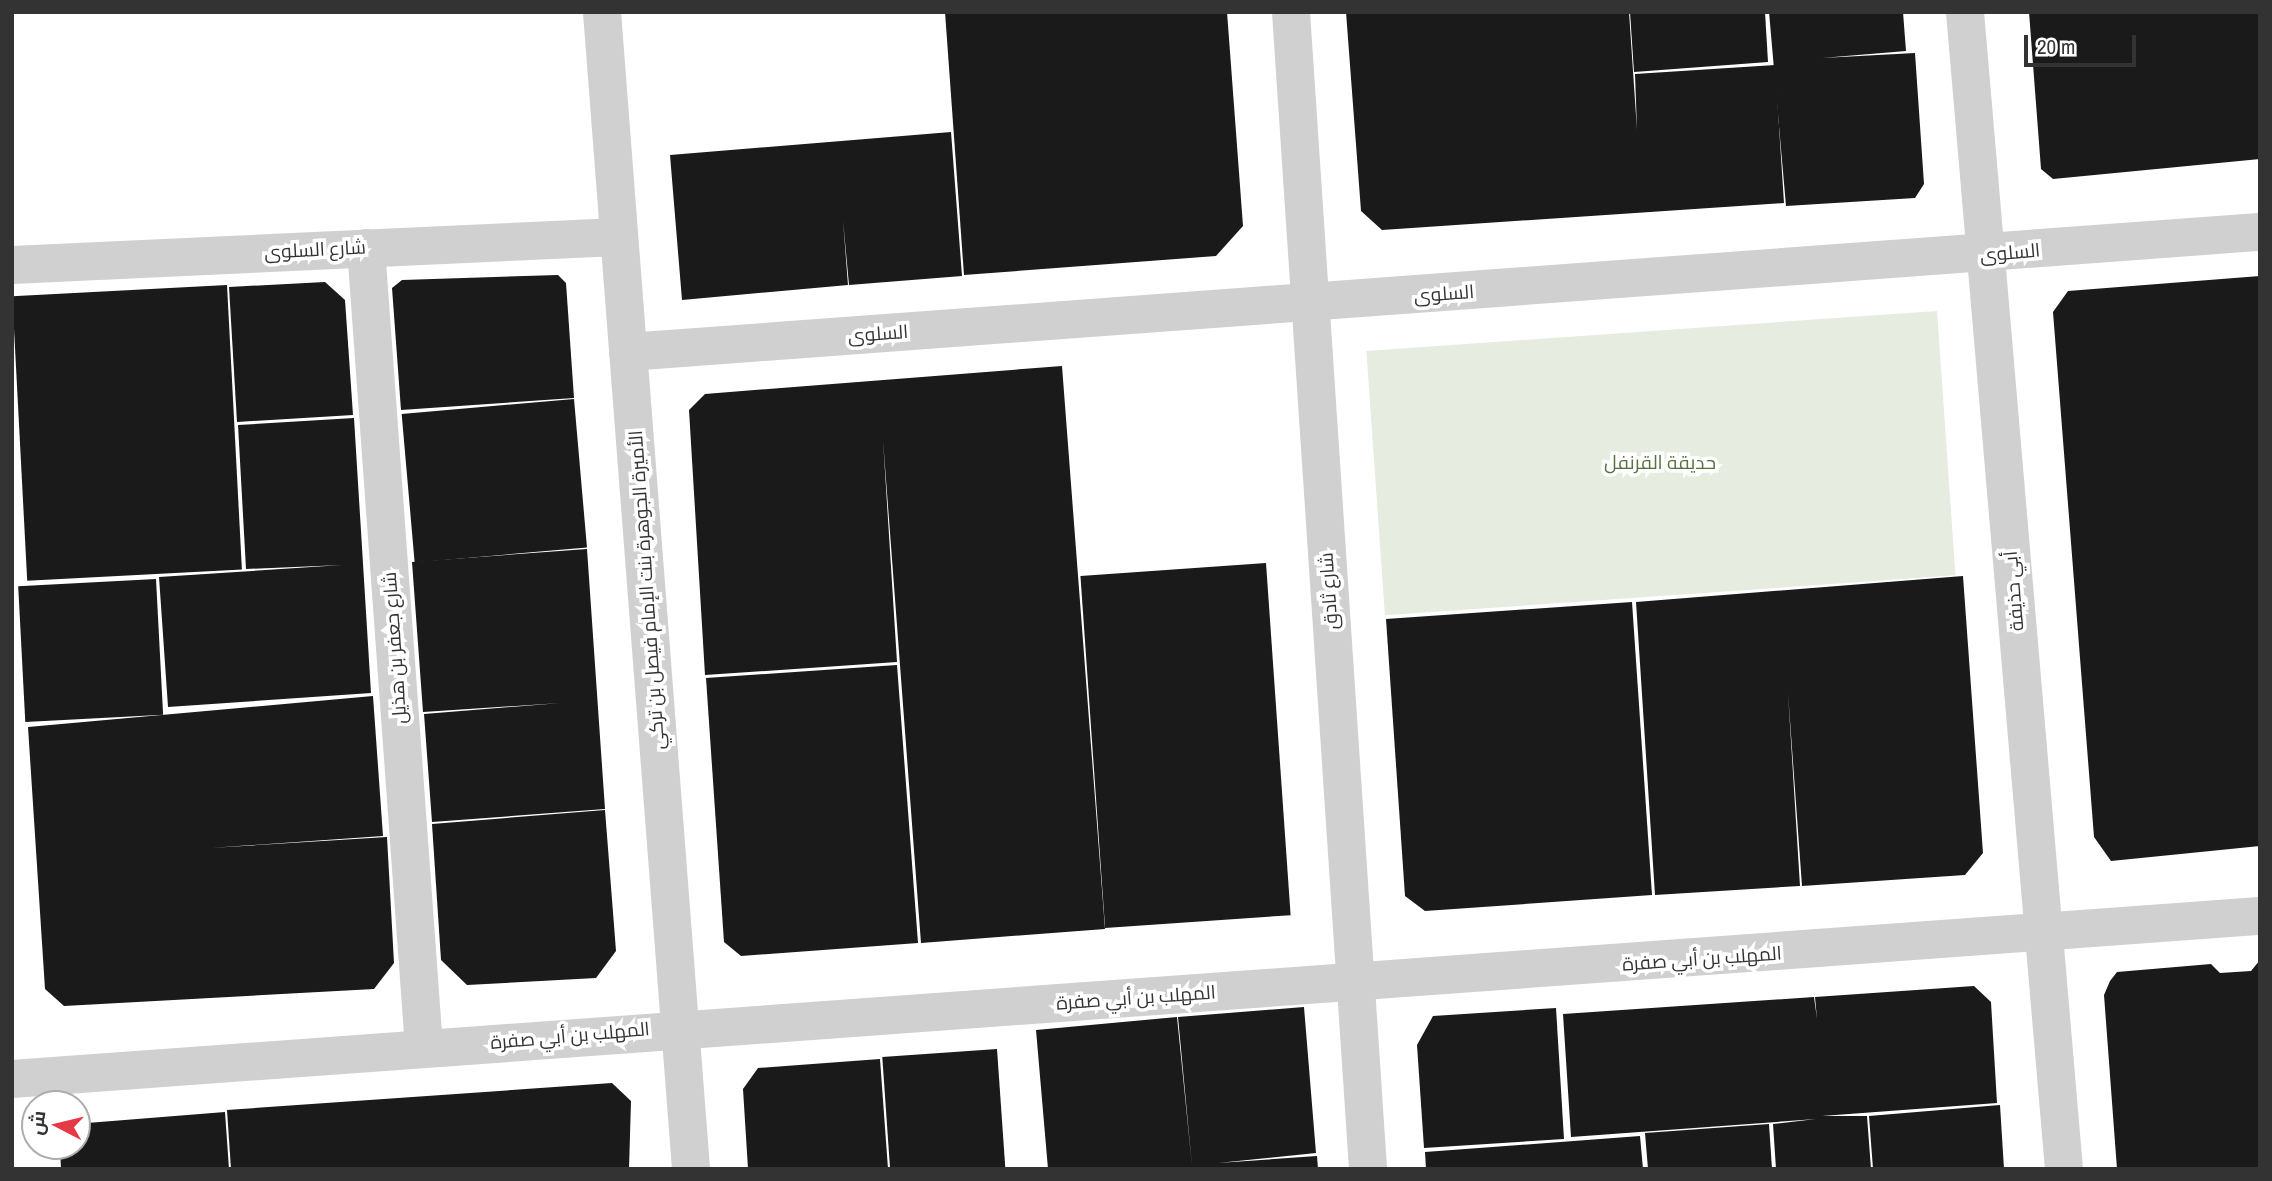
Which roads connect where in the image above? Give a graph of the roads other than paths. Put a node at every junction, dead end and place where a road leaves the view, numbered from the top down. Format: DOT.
graph roads {
  1 [pos="602,12"];
  2 [pos="1291,12"];
  3 [pos="1965,12"];
  4 [pos="2260,232"];
  5 [pos="618,237"];
  6 [pos="366,248"];
  7 [pos="1984,256"];
  8 [pos="12,265"];
  9 [pos="1309,303"];
  10 [pos="628,352"];
  11 [pos="2260,916"];
  12 [pos="2045,934"];
  13 [pos="1355,984"];
  14 [pos="681,1027"];
  15 [pos="424,1048"];
  16 [pos="12,1079"];
  17 [pos="691,1169"];
  18 [pos="1368,1169"];
  19 [pos="2064,1169"];
  1 -- 5 [label="street, الأميرة الجوهرة بنت الإمام فيصل بن تركي"];
  2 -- 9 [label="street, شارع ثادق"];
  3 -- 7 [label="street, أبي حذيفة"];
  4 -- 7 [label="street, السلوى"];
  5 -- 6 [label="street, شارع السلوى"];
  5 -- 10 [label="street, الأميرة الجوهرة بنت الإمام فيصل بن تركي"];
  6 -- 8 [label="street, شارع السلوى"];
  6 -- 15 [label="street, شارع جعفر بن هذيل"];
  7 -- 9 [label="street, السلوى"];
  7 -- 12 [label="street, أبي حذيفة"];
  9 -- 10 [label="street, السلوى"];
  9 -- 13 [label="street, شارع ثادق"];
  10 -- 14 [label="street, الأميرة الجوهرة بنت الإمام فيصل بن تركي"];
  11 -- 12 [label="street, المهلب بن أبي صفرة"];
  12 -- 13 [label="street, المهلب بن أبي صفرة"];
  12 -- 19 [label="street, أبي حذيفة"];
  13 -- 14 [label="street, المهلب بن أبي صفرة"];
  13 -- 18 [label="street, شارع ثادق"];
  14 -- 15 [label="street, المهلب بن أبي صفرة"];
  14 -- 17 [label="street, الأميرة الجوهرة بنت الإمام فيصل بن تركي"];
  15 -- 16 [label="street, المهلب بن أبي صفرة"];
}
